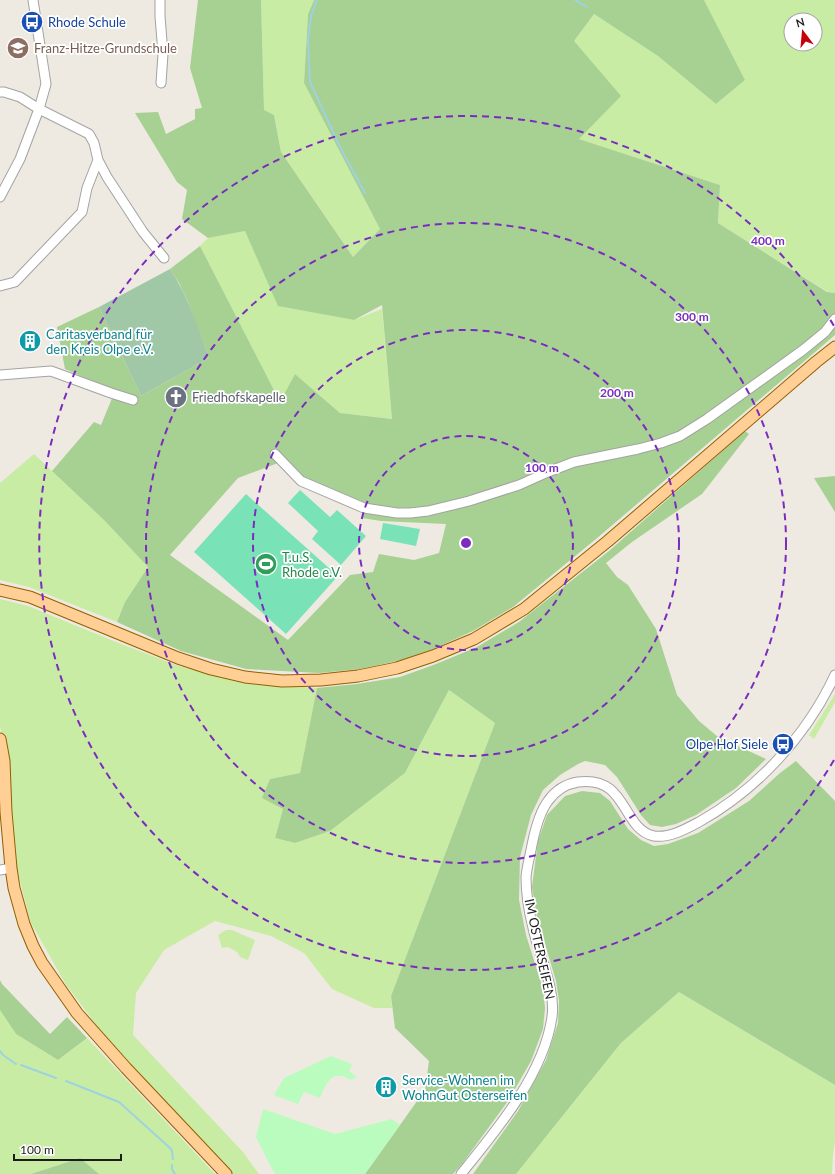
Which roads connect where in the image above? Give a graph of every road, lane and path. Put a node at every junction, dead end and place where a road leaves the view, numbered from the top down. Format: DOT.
graph roads {
  1 [pos="33,0"];
  2 [pos="160,0"];
  3 [pos="161,83"];
  4 [pos="0,92"];
  5 [pos="39,109"];
  6 [pos="98,160"];
  7 [pos="0,197"];
  8 [pos="164,258"];
  9 [pos="0,286"];
  10 [pos="835,319"];
  11 [pos="835,347"];
  12 [pos="0,376"];
  13 [pos="133,400"];
  14 [pos="275,454"];
  15 [pos="0,590"];
  16 [pos="835,674"];
  17 [pos="0,739"];
  18 [pos="5,869"];
  19 [pos="226,1174"];
  20 [pos="461,1174"];
  1 -- 5 [label="street"];
  2 -- 3 [label="street"];
  4 -- 5 [label="street"];
  5 -- 6 [label="street"];
  5 -- 7 [label="street"];
  6 -- 8 [label="street"];
  6 -- 9 [label="street"];
  10 -- 14 [label="street"];
  11 -- 15 [label="main road"];
  12 -- 13 [label="street"];
  16 -- 20 [label="street, IM OSTERSEIFEN"];
  17 -- 18 [label="main road"];
  18 -- 19 [label="main road"];
}
